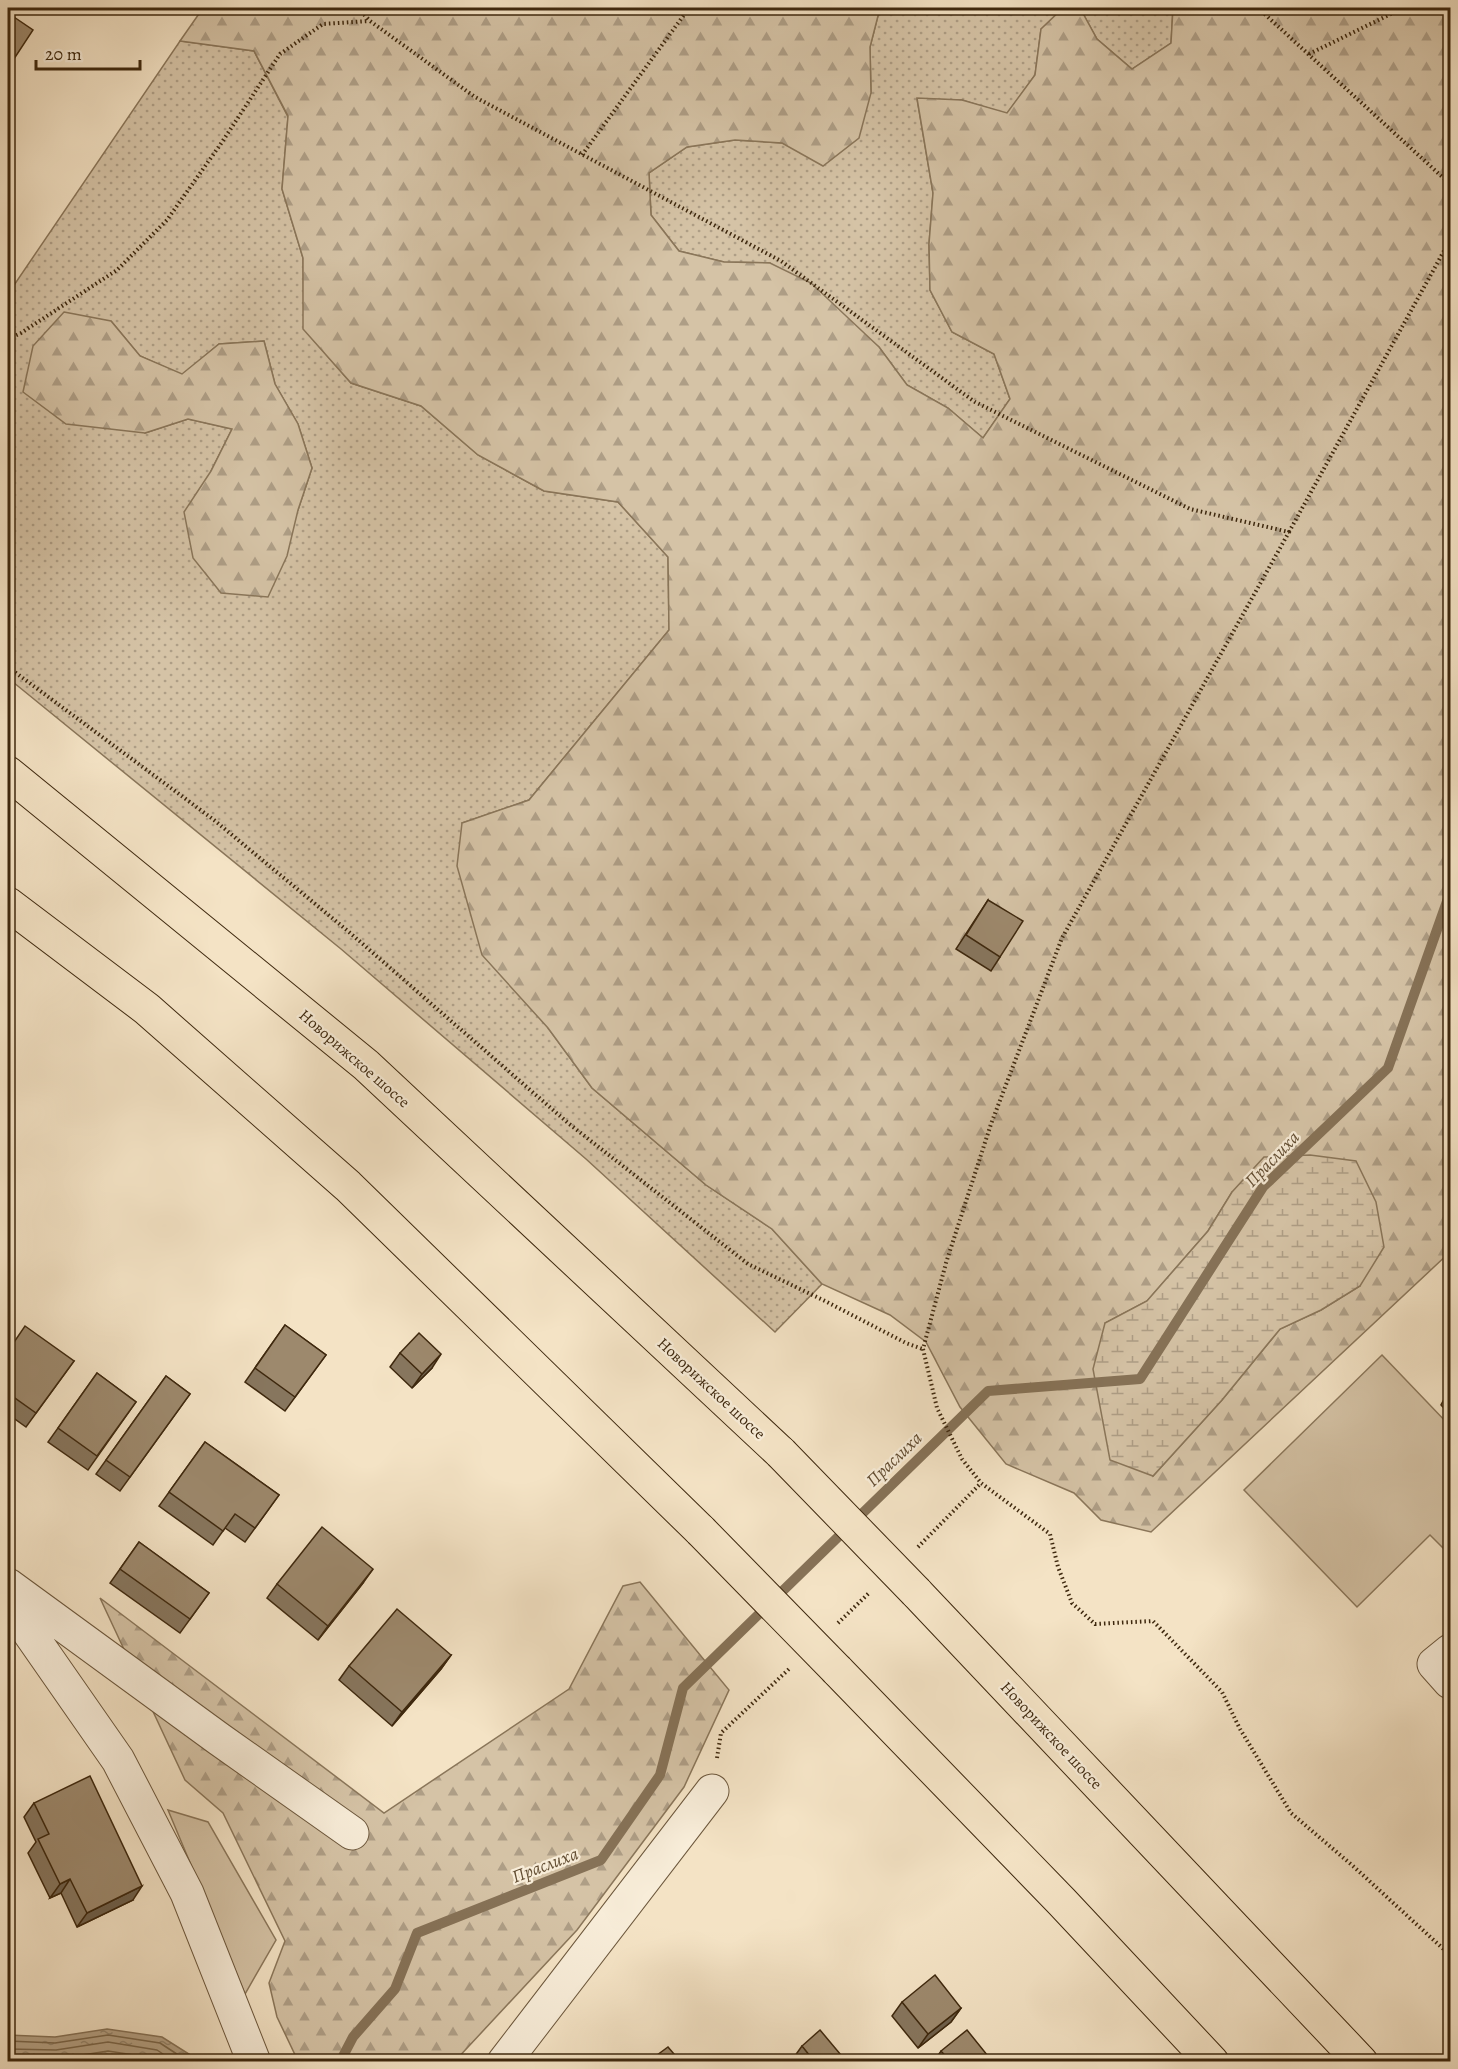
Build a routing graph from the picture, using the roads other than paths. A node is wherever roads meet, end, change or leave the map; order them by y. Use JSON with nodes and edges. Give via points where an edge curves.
{"nodes":[{"id":1,"x":8,"y":773,"type":"edge"},
{"id":2,"x":8,"y":904,"type":"edge"},
{"id":3,"x":8,"y":1585,"type":"edge"},
{"id":4,"x":8,"y":1602,"type":"edge"},
{"id":5,"x":1450,"y":1651,"type":"edge"},
{"id":6,"x":1450,"y":1682,"type":"edge"},
{"id":7,"x":712,"y":1791,"type":"dead end"},
{"id":8,"x":352,"y":1833,"type":"dead end"},
{"id":9,"x":254,"y":2061,"type":"edge"},
{"id":10,"x":504,"y":2061,"type":"edge"},
{"id":11,"x":1212,"y":2061,"type":"edge"},
{"id":12,"x":1361,"y":2061,"type":"edge"}],
"edges":[{"from":1,"to":12,"type":"highway","name":"Новорижское шоссе","bridge":true,"via":[[366,1065],[781,1453]]},
{"from":2,"to":11,"type":"highway","bridge":true,"via":[[147,1009],[348,1186],[701,1531]]},
{"from":3,"to":8,"type":"street"},
{"from":4,"to":9,"type":"street","via":[[118,1760],[188,1893]]},
{"from":5,"to":6,"type":"street","via":[[1434,1664]]},
{"from":7,"to":10,"type":"street"}]}
